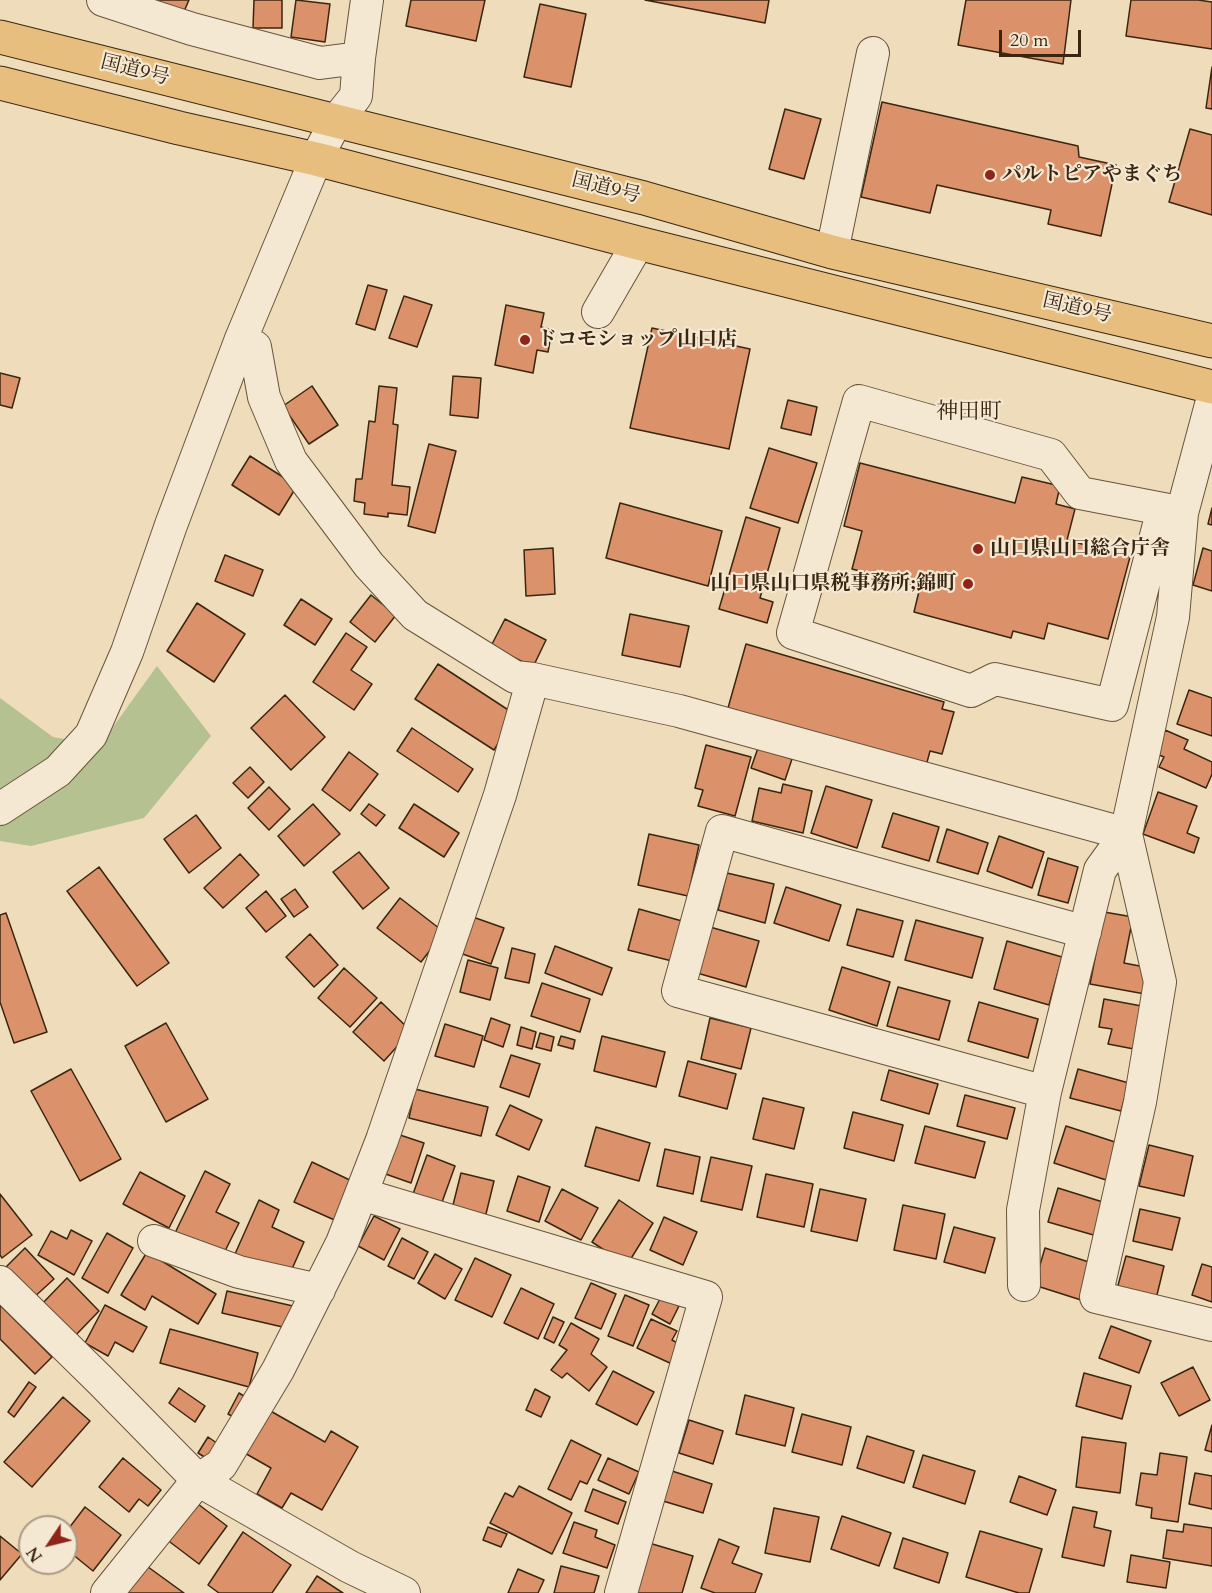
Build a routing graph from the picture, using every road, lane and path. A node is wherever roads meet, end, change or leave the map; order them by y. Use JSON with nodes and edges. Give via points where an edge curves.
{"nodes":[{"id":1,"x":103,"y":0,"type":"edge"},
{"id":2,"x":367,"y":0,"type":"edge"},
{"id":3,"x":0,"y":37,"type":"edge"},
{"id":4,"x":873,"y":53,"type":"dead end"},
{"id":5,"x":358,"y":58,"type":"junction"},
{"id":6,"x":0,"y":83,"type":"edge"},
{"id":7,"x":336,"y":121,"type":"junction"},
{"id":8,"x":316,"y":159,"type":"junction"},
{"id":9,"x":638,"y":243,"type":"junction"},
{"id":10,"x":832,"y":252,"type":"junction"},
{"id":11,"x":598,"y":312,"type":"dead end"},
{"id":12,"x":241,"y":339,"type":"junction"},
{"id":13,"x":1212,"y":341,"type":"edge"},
{"id":14,"x":1212,"y":387,"type":"edge"},
{"id":15,"x":1212,"y":401,"type":"edge"},
{"id":16,"x":1173,"y":512,"type":"junction"},
{"id":17,"x":533,"y":679,"type":"junction"},
{"id":18,"x":0,"y":808,"type":"edge"},
{"id":19,"x":1126,"y":834,"type":"junction"},
{"id":20,"x":1085,"y":932,"type":"junction"},
{"id":21,"x":1045,"y":1092,"type":"junction"},
{"id":22,"x":361,"y":1194,"type":"junction"},
{"id":23,"x":154,"y":1241,"type":"dead end"},
{"id":24,"x":0,"y":1282,"type":"edge"},
{"id":25,"x":1024,"y":1285,"type":"dead end"},
{"id":26,"x":319,"y":1290,"type":"junction"},
{"id":27,"x":1212,"y":1325,"type":"edge"},
{"id":28,"x":198,"y":1480,"type":"junction"},
{"id":29,"x":106,"y":1593,"type":"edge"},
{"id":30,"x":404,"y":1593,"type":"edge"},
{"id":31,"x":621,"y":1593,"type":"edge"}],
"edges":[{"from":1,"to":5,"type":"street","via":[[192,29],[320,63]]},
{"from":2,"to":5,"type":"street"},
{"from":3,"to":7,"type":"highway","name":"国道9号"},
{"from":4,"to":10,"type":"street"},
{"from":5,"to":7,"type":"street","via":[[356,96]]},
{"from":6,"to":8,"type":"highway"},
{"from":7,"to":8,"type":"street"},
{"from":7,"to":10,"type":"highway","name":"国道9号","via":[[644,198]]},
{"from":8,"to":9,"type":"highway"},
{"from":8,"to":12,"type":"street"},
{"from":9,"to":11,"type":"street"},
{"from":9,"to":14,"type":"highway"},
{"from":10,"to":13,"type":"highway","name":"国道9号"},
{"from":12,"to":17,"type":"street","via":[[255,347],[264,397],[291,461],[369,565],[415,615],[515,677]]},
{"from":12,"to":18,"type":"street","via":[[127,652],[91,735],[58,771]]},
{"from":15,"to":16,"type":"street"},
{"from":16,"to":16,"type":"street","via":[[1080,493],[1051,455],[859,402],[793,633],[971,691],[995,679],[1112,705]]},
{"from":16,"to":19,"type":"street","via":[[1173,617]]},
{"from":17,"to":19,"type":"street","via":[[679,711]]},
{"from":17,"to":22,"type":"street","via":[[500,795]]},
{"from":19,"to":20,"type":"street","via":[[1100,870]]},
{"from":19,"to":27,"type":"street","via":[[1160,982],[1140,1102],[1096,1297]]},
{"from":20,"to":21,"type":"street"},
{"from":20,"to":21,"type":"street","via":[[722,831],[678,991]]},
{"from":21,"to":25,"type":"street","via":[[1023,1210]]},
{"from":22,"to":26,"type":"street"},
{"from":22,"to":31,"type":"street","via":[[706,1297]]},
{"from":23,"to":26,"type":"street","via":[[239,1272]]},
{"from":24,"to":28,"type":"street"},
{"from":26,"to":28,"type":"street","via":[[278,1370],[221,1465]]},
{"from":28,"to":29,"type":"street"},
{"from":28,"to":30,"type":"street","via":[[350,1567]]}]}
